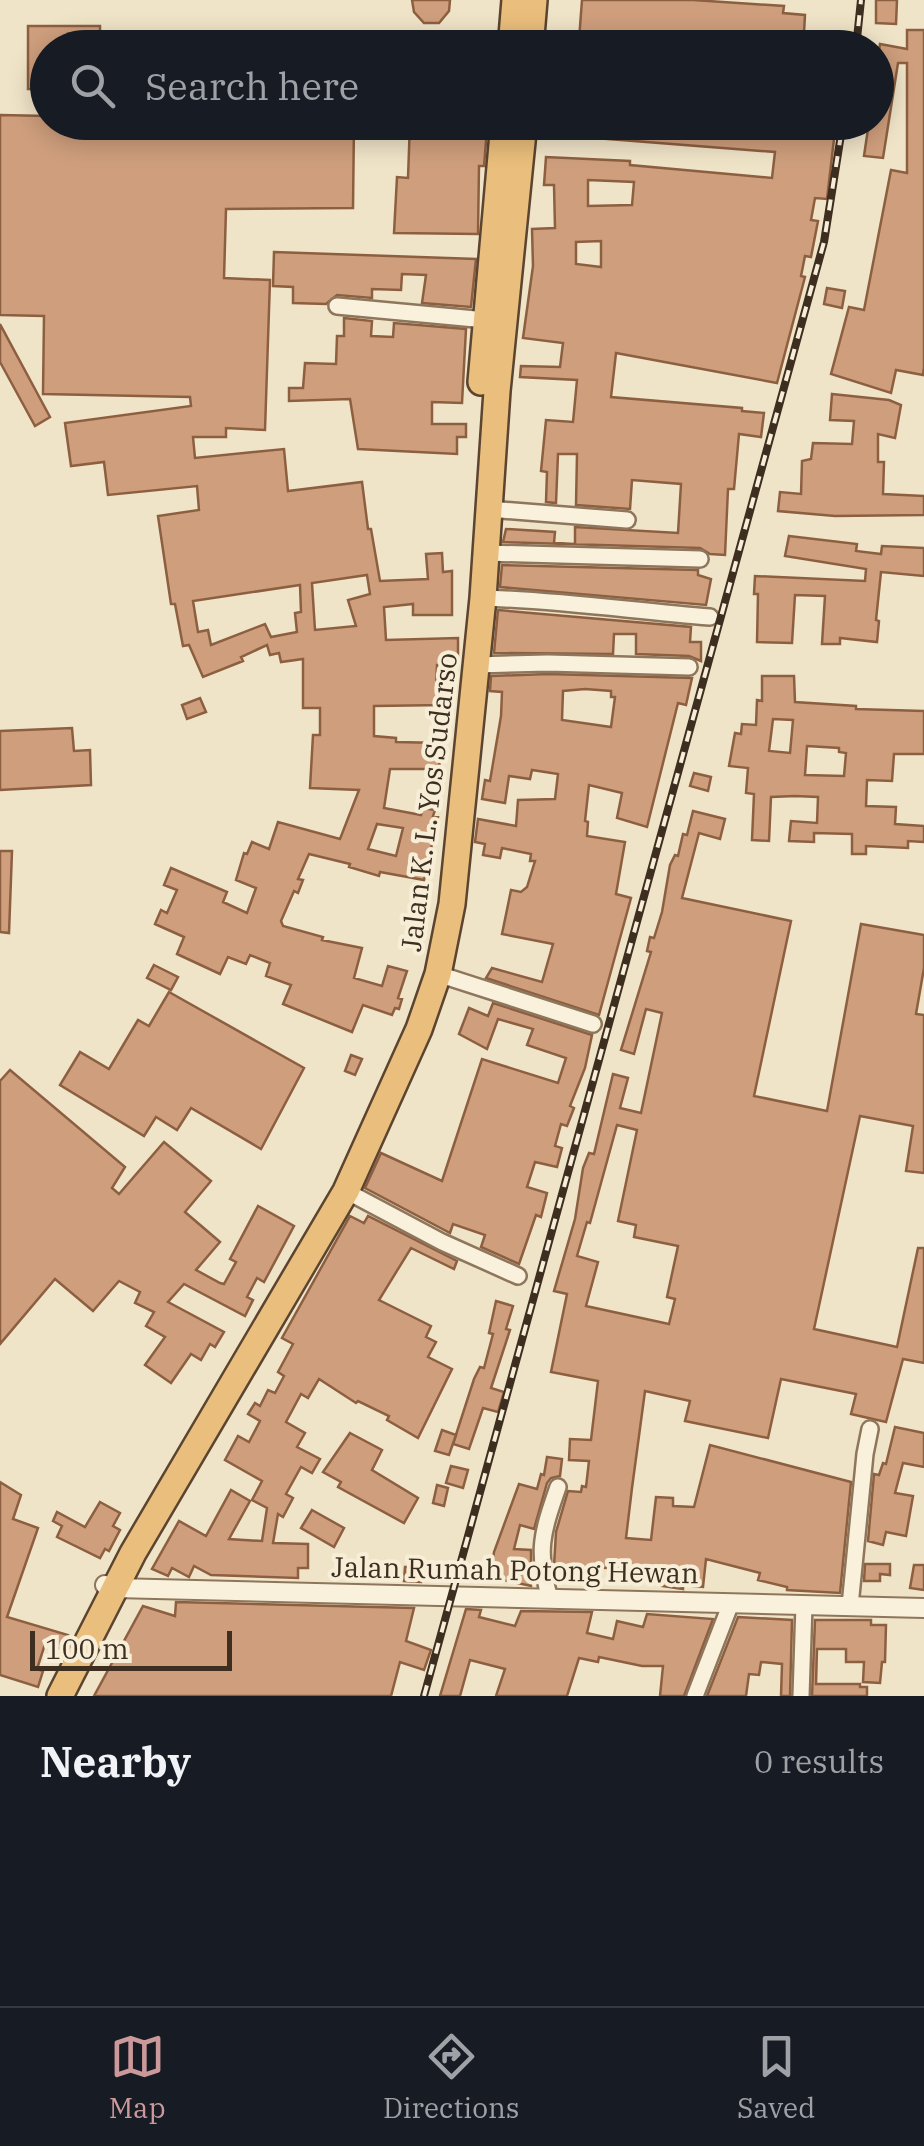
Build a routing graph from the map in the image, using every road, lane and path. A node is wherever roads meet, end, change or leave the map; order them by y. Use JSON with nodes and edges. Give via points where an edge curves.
{"nodes":[{"id":1,"x":515,"y":0,"type":"edge"},
{"id":2,"x":534,"y":0,"type":"edge"},
{"id":3,"x":512,"y":30,"type":"edge"},
{"id":4,"x":532,"y":30,"type":"edge"},
{"id":5,"x":502,"y":140,"type":"edge"},
{"id":6,"x":522,"y":140,"type":"edge"},
{"id":7,"x":337,"y":306,"type":"dead end"},
{"id":8,"x":486,"y":320,"type":"junction"},
{"id":9,"x":488,"y":509,"type":"junction"},
{"id":10,"x":627,"y":520,"type":"dead end"},
{"id":11,"x":486,"y":553,"type":"junction"},
{"id":12,"x":700,"y":559,"type":"dead end"},
{"id":13,"x":483,"y":598,"type":"junction"},
{"id":14,"x":710,"y":617,"type":"dead end"},
{"id":15,"x":476,"y":665,"type":"junction"},
{"id":16,"x":689,"y":667,"type":"dead end"},
{"id":17,"x":438,"y":974,"type":"junction"},
{"id":18,"x":593,"y":1024,"type":"dead end"},
{"id":19,"x":346,"y":1191,"type":"junction"},
{"id":20,"x":518,"y":1276,"type":"dead end"},
{"id":21,"x":870,"y":1429,"type":"dead end"},
{"id":22,"x":558,"y":1488,"type":"dead end"},
{"id":23,"x":110,"y":1586,"type":"junction"},
{"id":24,"x":550,"y":1599,"type":"junction"},
{"id":25,"x":731,"y":1603,"type":"junction"},
{"id":26,"x":804,"y":1605,"type":"junction"},
{"id":27,"x":850,"y":1606,"type":"junction"},
{"id":28,"x":924,"y":1608,"type":"edge"},
{"id":29,"x":48,"y":1696,"type":"edge"},
{"id":30,"x":60,"y":1696,"type":"edge"},
{"id":31,"x":695,"y":1696,"type":"edge"},
{"id":32,"x":801,"y":1696,"type":"edge"}],
"edges":[{"from":1,"to":3,"type":"highway"},
{"from":2,"to":4,"type":"highway"},
{"from":5,"to":8,"type":"highway","name":"Jalan K. L. Yos Sudarso"},
{"from":6,"to":9,"type":"highway","name":"Jalan K. L. Yos Sudarso"},
{"from":7,"to":8,"type":"street"},
{"from":8,"to":23,"type":"highway","name":"Jalan K. L. Yos Sudarso","via":[[468,596],[428,968],[333,1189]]},
{"from":9,"to":10,"type":"street"},
{"from":9,"to":11,"type":"highway","name":"Jalan K. L. Yos Sudarso"},
{"from":11,"to":12,"type":"street"},
{"from":11,"to":13,"type":"highway","name":"Jalan K. L. Yos Sudarso"},
{"from":13,"to":14,"type":"street"},
{"from":13,"to":15,"type":"highway","name":"Jalan K. L. Yos Sudarso"},
{"from":15,"to":16,"type":"street"},
{"from":15,"to":17,"type":"highway","name":"Jalan K. L. Yos Sudarso","via":[[452,904]]},
{"from":17,"to":18,"type":"street"},
{"from":17,"to":19,"type":"highway","name":"Jalan K. L. Yos Sudarso"},
{"from":19,"to":20,"type":"street"},
{"from":19,"to":23,"type":"highway","name":"Jalan K. L. Yos Sudarso"},
{"from":21,"to":27,"type":"street"},
{"from":22,"to":24,"type":"street","via":[[542,1535]]},
{"from":23,"to":24,"type":"street","name":"Jalan Rumah Potong Hewan"},
{"from":23,"to":29,"type":"highway","name":"Jalan K. L. Yos Sudarso"},
{"from":23,"to":30,"type":"highway","name":"Jalan K. L. Yos Sudarso"},
{"from":24,"to":25,"type":"street","name":"Jalan Rumah Potong Hewan"},
{"from":25,"to":26,"type":"street","name":"Jalan Rumah Potong Hewan"},
{"from":25,"to":31,"type":"street"},
{"from":26,"to":27,"type":"street","name":"Jalan Rumah Potong Hewan"},
{"from":26,"to":32,"type":"street"},
{"from":27,"to":28,"type":"street","name":"Jalan Rumah Potong Hewan"}]}
